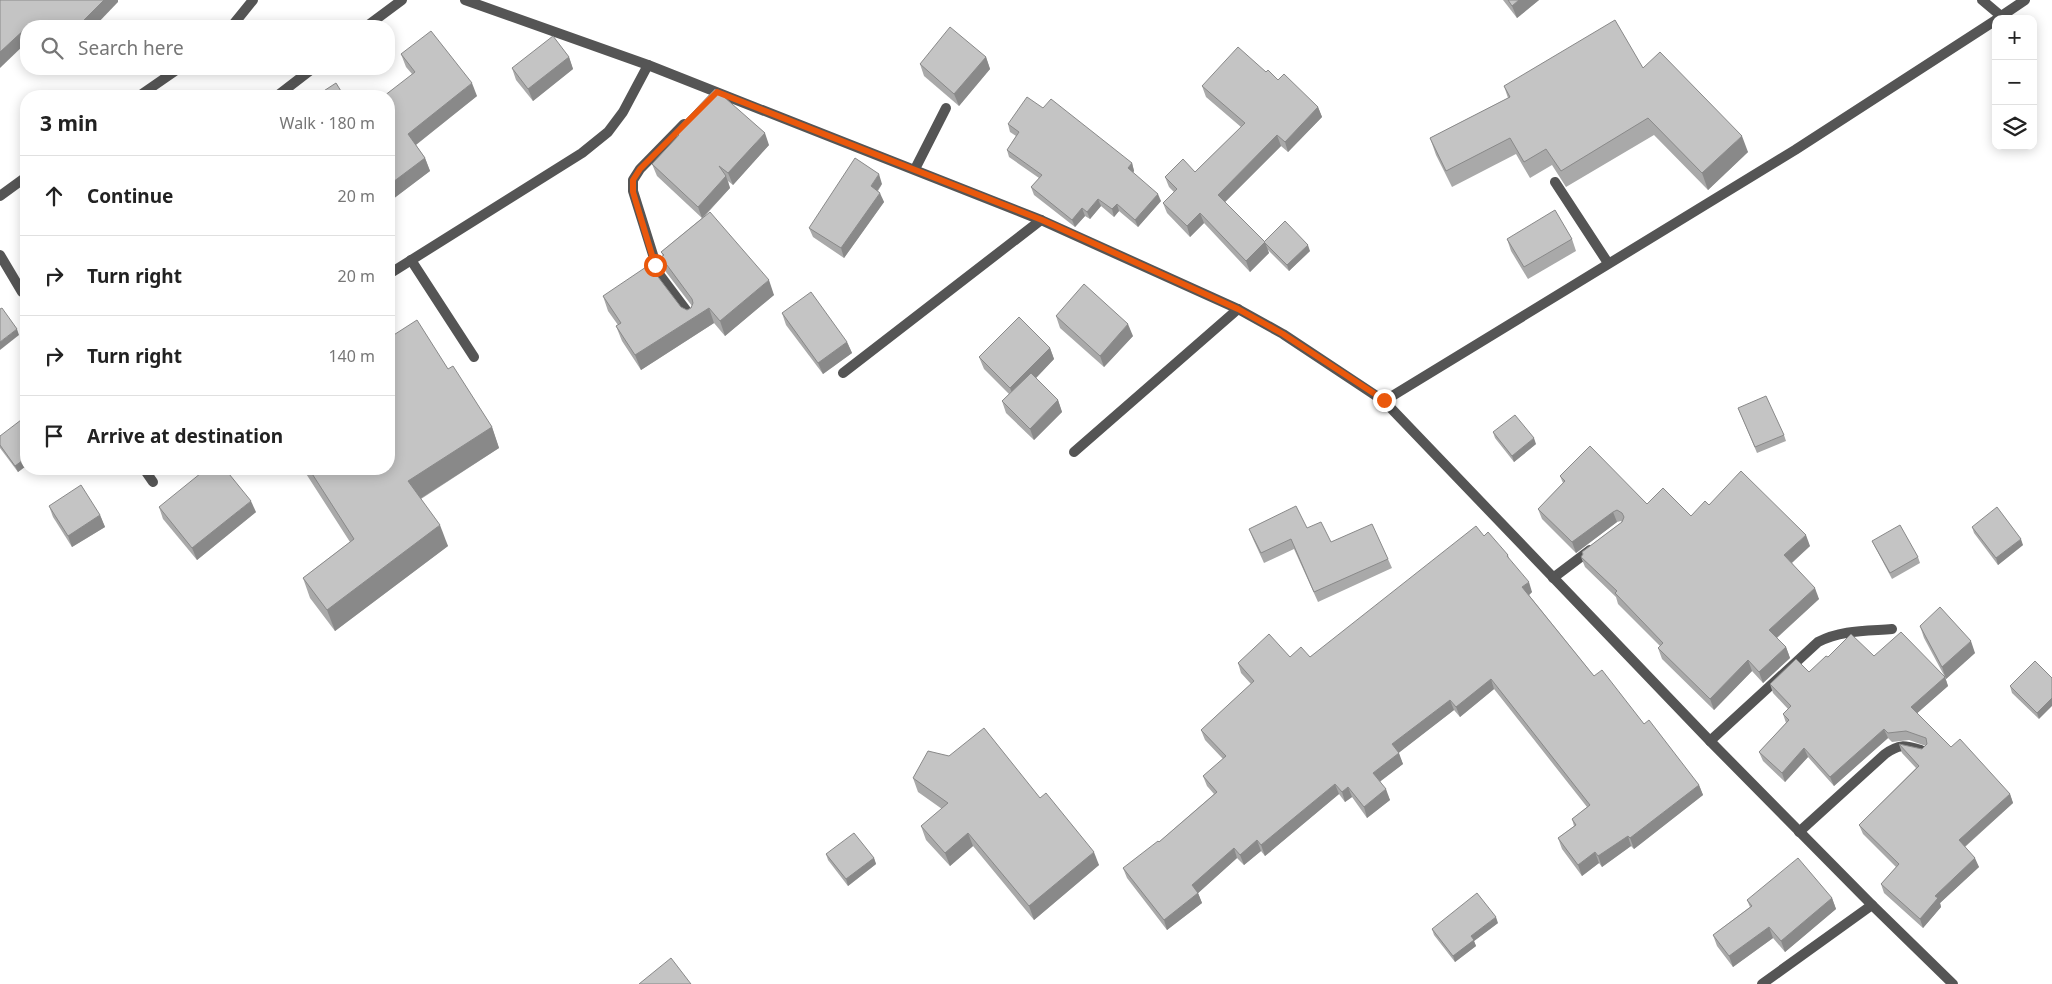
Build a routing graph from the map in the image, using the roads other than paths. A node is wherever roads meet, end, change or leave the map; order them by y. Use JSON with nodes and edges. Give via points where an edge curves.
{"nodes":[{"id":1,"x":254,"y":0,"type":"edge"},
{"id":2,"x":402,"y":0,"type":"edge"},
{"id":3,"x":465,"y":0,"type":"edge"},
{"id":4,"x":1982,"y":0,"type":"edge"},
{"id":5,"x":2025,"y":0,"type":"edge"},
{"id":6,"x":1995,"y":15,"type":"edge"},
{"id":7,"x":2002,"y":15,"type":"edge"},
{"id":8,"x":237,"y":20,"type":"edge"},
{"id":9,"x":375,"y":20,"type":"edge"},
{"id":10,"x":1992,"y":22,"type":"edge"},
{"id":11,"x":648,"y":65,"type":"junction"},
{"id":12,"x":169,"y":75,"type":"edge"},
{"id":13,"x":304,"y":75,"type":"edge"},
{"id":14,"x":148,"y":90,"type":"edge"},
{"id":15,"x":284,"y":90,"type":"edge"},
{"id":16,"x":946,"y":108,"type":"dead end"},
{"id":17,"x":689,"y":120,"type":"edge"},
{"id":18,"x":915,"y":170,"type":"junction"},
{"id":19,"x":20,"y":181,"type":"edge"},
{"id":20,"x":1555,"y":182,"type":"edge"},
{"id":21,"x":0,"y":196,"type":"edge"},
{"id":22,"x":1042,"y":220,"type":"junction"},
{"id":23,"x":0,"y":255,"type":"edge"},
{"id":24,"x":412,"y":260,"type":"junction"},
{"id":25,"x":1608,"y":264,"type":"junction"},
{"id":26,"x":395,"y":270,"type":"edge"},
{"id":27,"x":20,"y":285,"type":"edge"},
{"id":28,"x":1238,"y":309,"type":"junction"},
{"id":29,"x":692,"y":318,"type":"edge"},
{"id":30,"x":474,"y":357,"type":"dead end"},
{"id":31,"x":843,"y":373,"type":"dead end"},
{"id":32,"x":1384,"y":400,"type":"junction"},
{"id":33,"x":1074,"y":452,"type":"dead end"},
{"id":34,"x":148,"y":475,"type":"edge"},
{"id":35,"x":153,"y":482,"type":"dead end"},
{"id":36,"x":1598,"y":545,"type":"edge"},
{"id":37,"x":1553,"y":578,"type":"junction"},
{"id":38,"x":1892,"y":629,"type":"dead end"},
{"id":39,"x":1710,"y":741,"type":"junction"},
{"id":40,"x":1924,"y":750,"type":"edge"},
{"id":41,"x":1799,"y":832,"type":"junction"},
{"id":42,"x":1872,"y":905,"type":"junction"},
{"id":43,"x":1762,"y":984,"type":"edge"},
{"id":44,"x":1953,"y":984,"type":"edge"}],
"edges":[{"from":1,"to":8,"type":"street"},
{"from":2,"to":9,"type":"street"},
{"from":3,"to":11,"type":"street"},
{"from":4,"to":6,"type":"street"},
{"from":5,"to":7,"type":"street"},
{"from":10,"to":25,"type":"street","via":[[1795,150]]},
{"from":11,"to":18,"type":"street","via":[[713,95]]},
{"from":11,"to":24,"type":"street","via":[[623,112],[608,132],[582,153]]},
{"from":12,"to":14,"type":"street"},
{"from":13,"to":15,"type":"street"},
{"from":16,"to":18,"type":"street"},
{"from":17,"to":29,"type":"street","via":[[640,169],[633,186],[659,274]]},
{"from":18,"to":22,"type":"street"},
{"from":19,"to":21,"type":"street"},
{"from":20,"to":25,"type":"street"},
{"from":22,"to":28,"type":"street"},
{"from":22,"to":31,"type":"street"},
{"from":23,"to":27,"type":"street"},
{"from":24,"to":26,"type":"street"},
{"from":24,"to":30,"type":"street"},
{"from":25,"to":32,"type":"street"},
{"from":28,"to":32,"type":"street","via":[[1283,334]]},
{"from":28,"to":33,"type":"street"},
{"from":32,"to":37,"type":"street"},
{"from":34,"to":35,"type":"street"},
{"from":36,"to":37,"type":"street"},
{"from":37,"to":39,"type":"street"},
{"from":38,"to":39,"type":"street","via":[[1843,632],[1818,642]]},
{"from":39,"to":41,"type":"street"},
{"from":40,"to":41,"type":"street","via":[[1896,747],[1885,754]]},
{"from":41,"to":42,"type":"street"},
{"from":42,"to":43,"type":"street"},
{"from":42,"to":44,"type":"street"}]}
